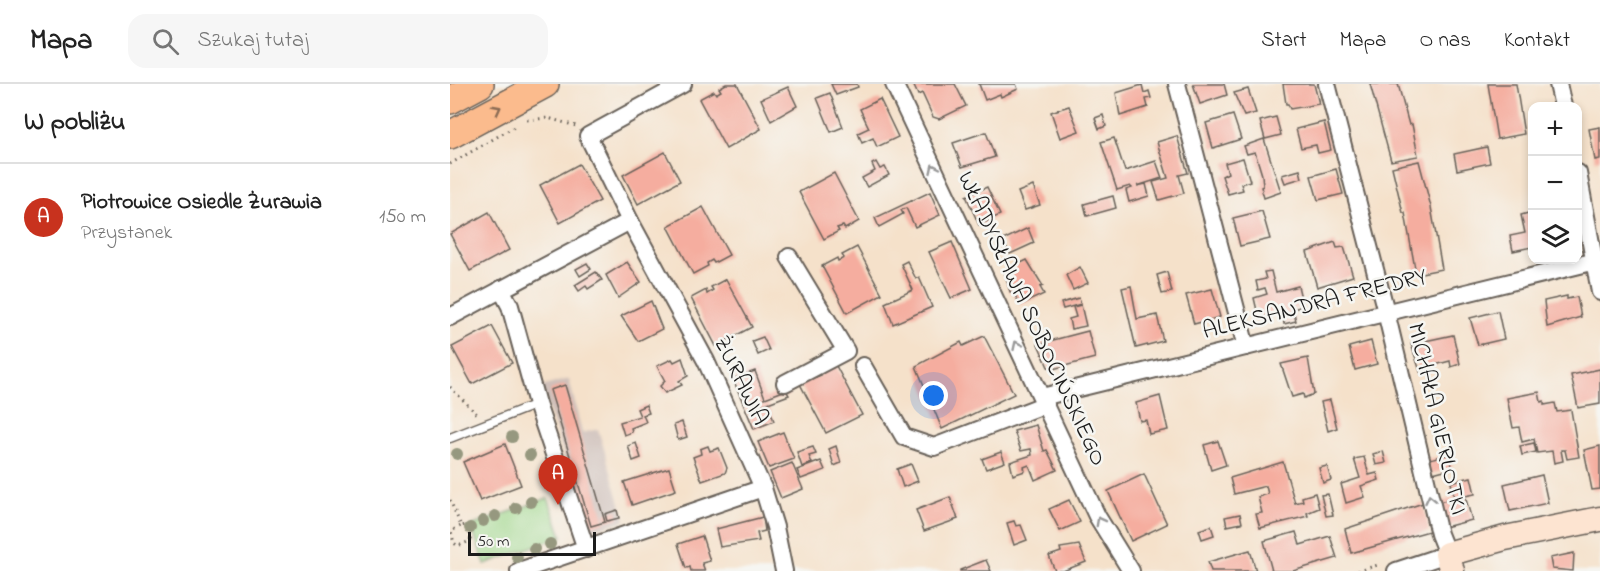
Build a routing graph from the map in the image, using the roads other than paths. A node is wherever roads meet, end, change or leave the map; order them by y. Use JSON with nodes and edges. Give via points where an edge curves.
{"nodes":[{"id":1,"x":464,"y":84,"type":"edge"},
{"id":2,"x":480,"y":84,"type":"edge"},
{"id":3,"x":545,"y":84,"type":"edge"},
{"id":4,"x":683,"y":84,"type":"edge"},
{"id":5,"x":894,"y":84,"type":"edge"},
{"id":6,"x":1176,"y":84,"type":"edge"},
{"id":7,"x":1327,"y":84,"type":"edge"},
{"id":8,"x":1558,"y":84,"type":"edge"},
{"id":9,"x":450,"y":93,"type":"edge"},
{"id":10,"x":450,"y":100,"type":"edge"},
{"id":11,"x":1562,"y":102,"type":"edge"},
{"id":12,"x":450,"y":135,"type":"edge"},
{"id":13,"x":1582,"y":190,"type":"edge"},
{"id":14,"x":630,"y":221,"type":"junction"},
{"id":15,"x":789,"y":257,"type":"dead end"},
{"id":16,"x":1598,"y":260,"type":"edge"},
{"id":17,"x":501,"y":289,"type":"junction"},
{"id":18,"x":1600,"y":292,"type":"edge"},
{"id":19,"x":1386,"y":312,"type":"junction"},
{"id":20,"x":450,"y":318,"type":"edge"},
{"id":21,"x":1246,"y":347,"type":"junction"},
{"id":22,"x":863,"y":366,"type":"dead end"},
{"id":23,"x":785,"y":383,"type":"dead end"},
{"id":24,"x":1044,"y":400,"type":"junction"},
{"id":25,"x":537,"y":404,"type":"junction"},
{"id":26,"x":450,"y":438,"type":"edge"},
{"id":27,"x":764,"y":488,"type":"junction"},
{"id":28,"x":1600,"y":519,"type":"edge"},
{"id":29,"x":585,"y":549,"type":"junction"},
{"id":30,"x":1449,"y":563,"type":"edge"},
{"id":31,"x":519,"y":571,"type":"edge"},
{"id":32,"x":784,"y":571,"type":"edge"},
{"id":33,"x":1131,"y":571,"type":"edge"},
{"id":34,"x":1396,"y":571,"type":"edge"}],
"edges":[{"from":1,"to":9,"type":"lane"},
{"from":2,"to":10,"type":"main road"},
{"from":12,"to":3,"type":"main road","one_way":true},
{"from":4,"to":14,"type":"street","name":"ŻURAWIA","via":[[588,136]]},
{"from":24,"to":5,"type":"street","name":"WŁADYSŁAWA SOBOCIŃSKIEGO","one_way":true},
{"from":6,"to":21,"type":"street"},
{"from":7,"to":19,"type":"street","name":"MICHAŁA GIERLOTKI"},
{"from":8,"to":11,"type":"street"},
{"from":13,"to":16,"type":"street"},
{"from":14,"to":17,"type":"street"},
{"from":14,"to":27,"type":"street","name":"ŻURAWIA","via":[[706,361]]},
{"from":15,"to":23,"type":"street","via":[[846,351]]},
{"from":16,"to":18,"type":"street"},
{"from":16,"to":19,"type":"street","name":"ALEKSANDRA FREDRY"},
{"from":17,"to":20,"type":"street"},
{"from":17,"to":25,"type":"street","via":[[510,306]]},
{"from":19,"to":21,"type":"street","name":"ALEKSANDRA FREDRY"},
{"from":30,"to":19,"type":"street","name":"MICHAŁA GIERLOTKI","one_way":true},
{"from":21,"to":24,"type":"street","name":"ALEKSANDRA FREDRY"},
{"from":22,"to":24,"type":"street","name":"ALEKSANDRA FREDRY","via":[[904,437],[934,447]]},
{"from":33,"to":24,"type":"street","name":"WŁADYSŁAWA SOBOCIŃSKIEGO","one_way":true,"via":[[1097,516]]},
{"from":25,"to":26,"type":"lane"},
{"from":25,"to":29,"type":"street"},
{"from":27,"to":29,"type":"street"},
{"from":27,"to":32,"type":"street","name":"ŻURAWIA"},
{"from":28,"to":30,"type":"street","via":[[1505,538]]},
{"from":29,"to":31,"type":"street"},
{"from":30,"to":34,"type":"street"}]}
